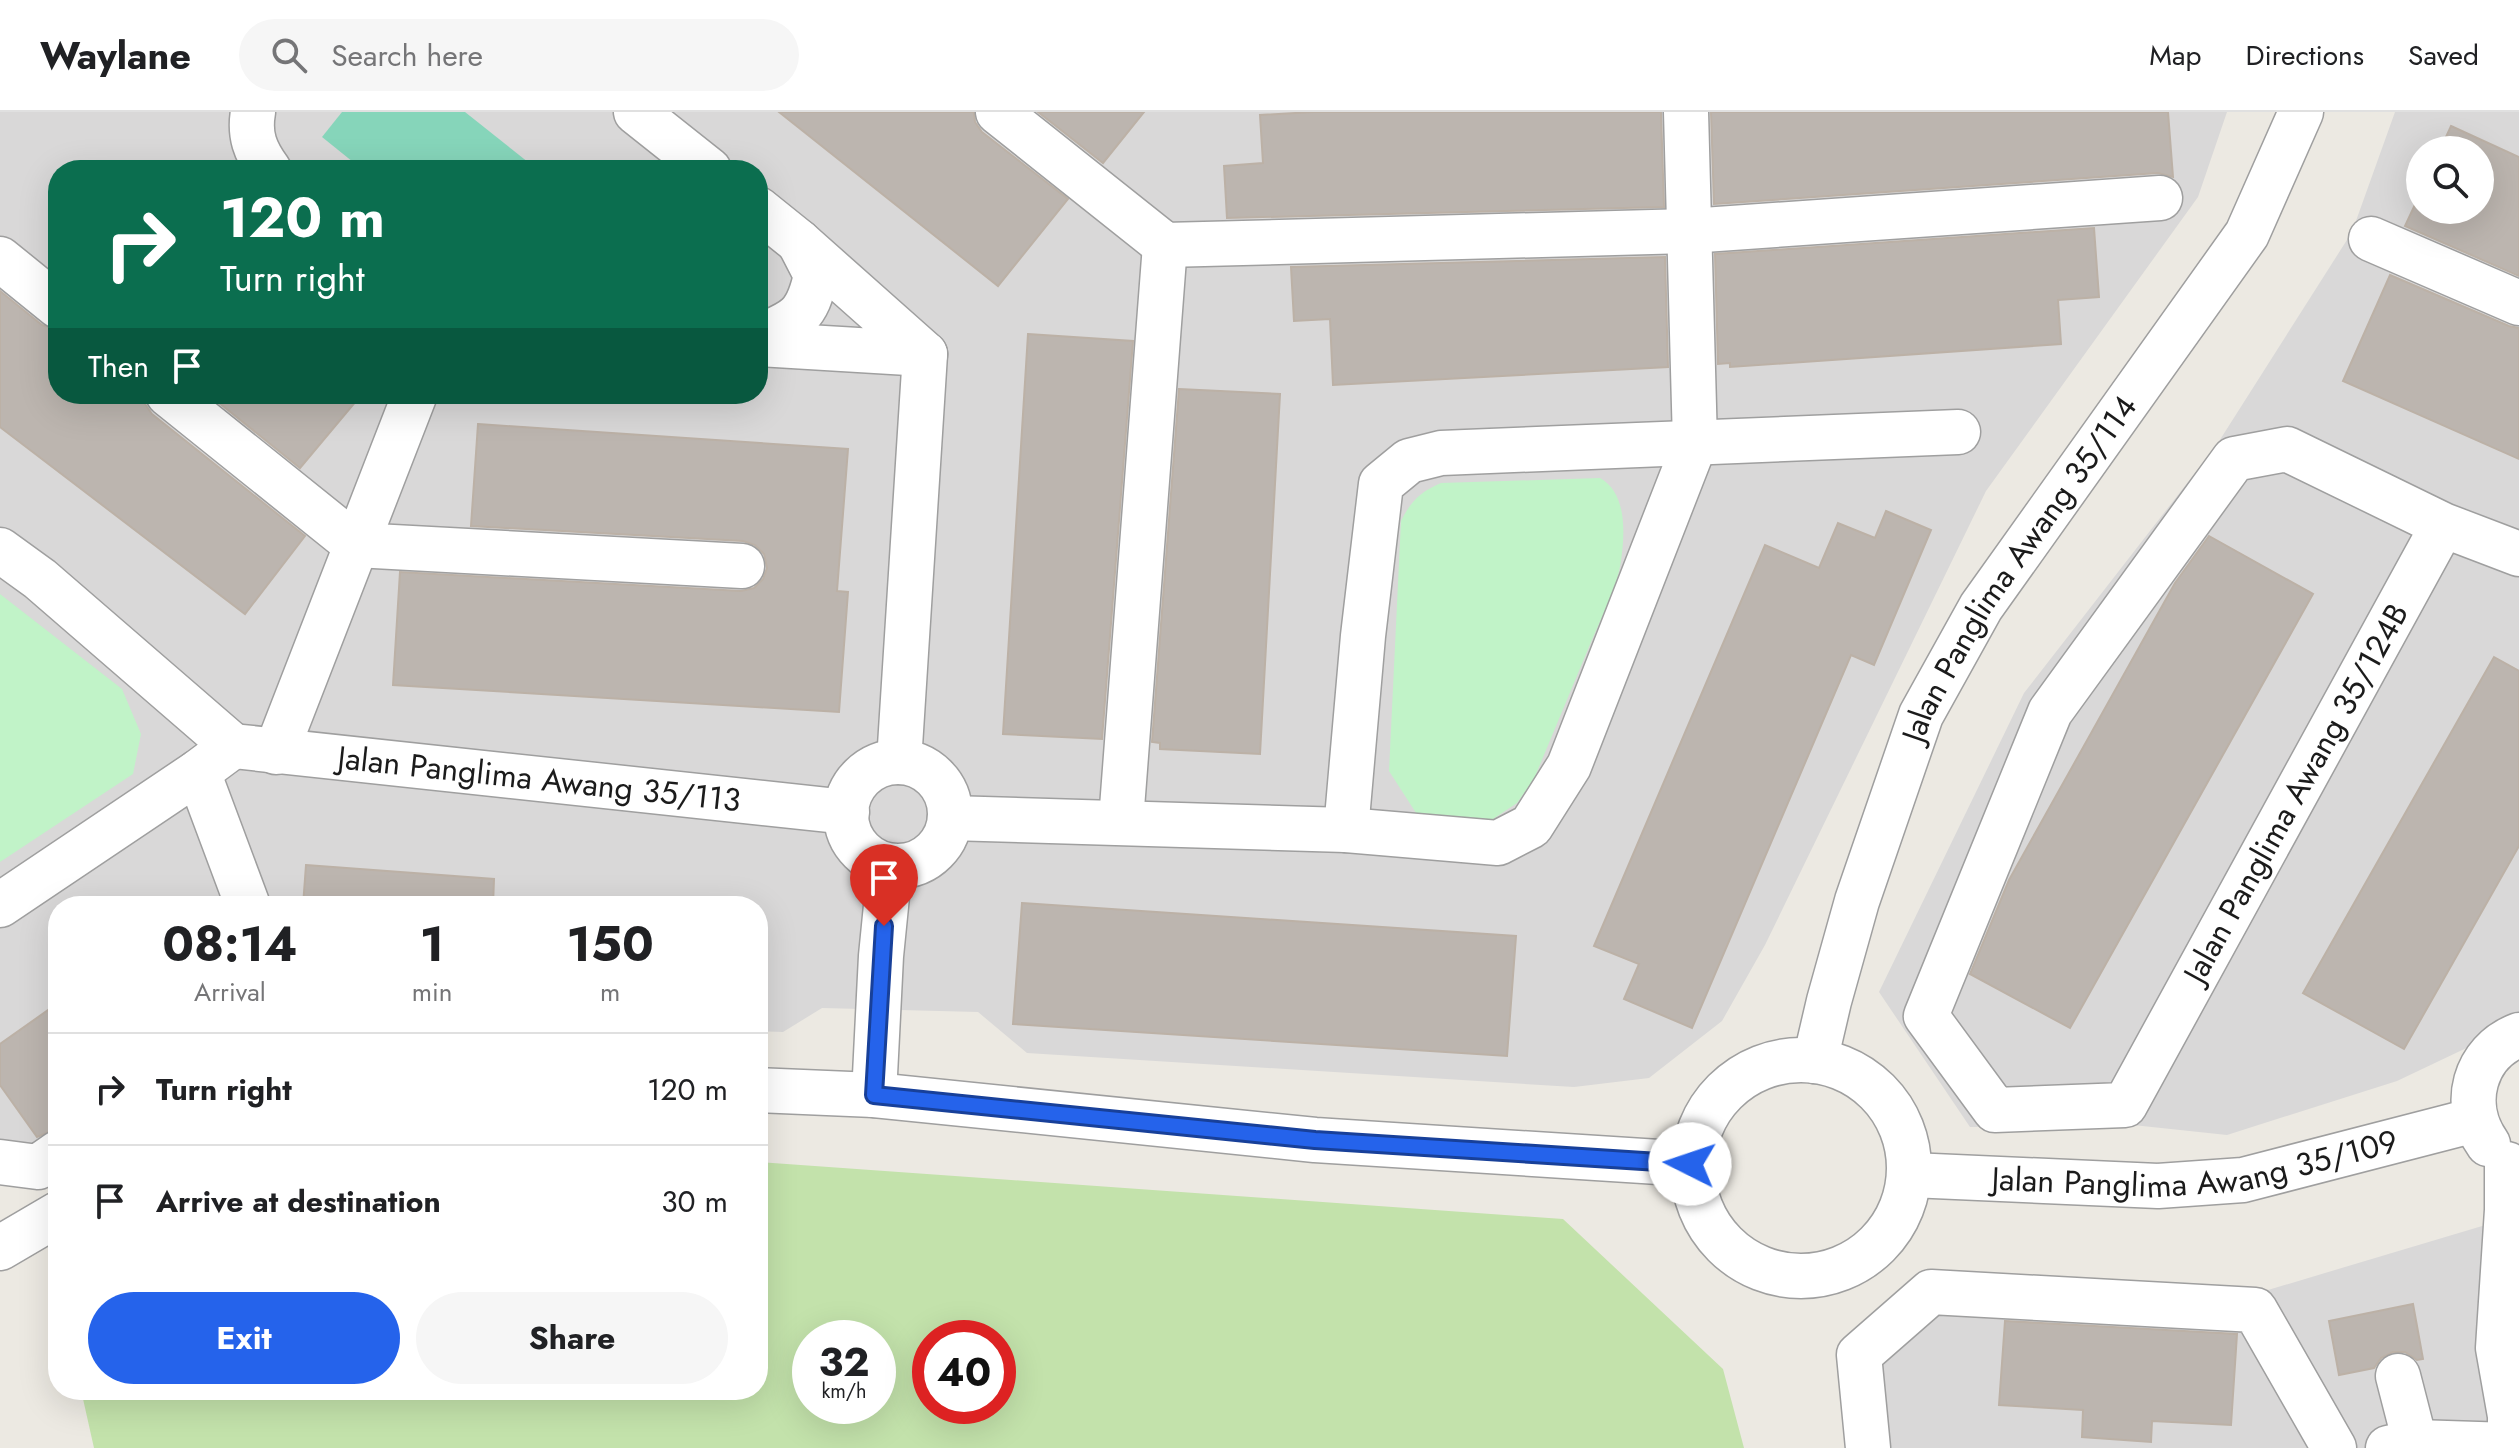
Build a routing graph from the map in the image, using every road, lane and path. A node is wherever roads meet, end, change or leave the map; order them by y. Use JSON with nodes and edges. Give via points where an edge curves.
{"nodes":[{"id":1,"x":253,"y":112,"type":"edge"},
{"id":2,"x":998,"y":112,"type":"edge"},
{"id":3,"x":1686,"y":112,"type":"edge"},
{"id":4,"x":2301,"y":112,"type":"edge"},
{"id":5,"x":660,"y":119,"type":"edge"},
{"id":6,"x":262,"y":160,"type":"edge"},
{"id":7,"x":699,"y":160,"type":"edge"},
{"id":8,"x":2160,"y":198,"type":"dead end"},
{"id":9,"x":768,"y":217,"type":"edge"},
{"id":10,"x":1689,"y":231,"type":"junction"},
{"id":11,"x":2371,"y":239,"type":"dead end"},
{"id":12,"x":799,"y":242,"type":"junction"},
{"id":13,"x":1165,"y":245,"type":"junction"},
{"id":14,"x":0,"y":259,"type":"edge"},
{"id":15,"x":48,"y":298,"type":"edge"},
{"id":16,"x":2519,"y":303,"type":"edge"},
{"id":17,"x":768,"y":333,"type":"edge"},
{"id":18,"x":768,"y":345,"type":"edge"},
{"id":19,"x":925,"y":354,"type":"junction"},
{"id":20,"x":180,"y":404,"type":"edge"},
{"id":21,"x":411,"y":404,"type":"edge"},
{"id":22,"x":1958,"y":432,"type":"dead end"},
{"id":23,"x":1695,"y":443,"type":"junction"},
{"id":24,"x":2443,"y":525,"type":"junction"},
{"id":25,"x":356,"y":545,"type":"junction"},
{"id":26,"x":0,"y":550,"type":"edge"},
{"id":27,"x":2519,"y":554,"type":"edge"},
{"id":28,"x":742,"y":566,"type":"dead end"},
{"id":29,"x":233,"y":746,"type":"junction"},
{"id":30,"x":276,"y":752,"type":"junction"},
{"id":31,"x":899,"y":762,"type":"junction"},
{"id":32,"x":198,"y":772,"type":"junction"},
{"id":33,"x":847,"y":812,"type":"junction"},
{"id":34,"x":950,"y":818,"type":"junction"},
{"id":35,"x":1121,"y":821,"type":"junction"},
{"id":36,"x":1346,"y":830,"type":"junction"},
{"id":37,"x":890,"y":866,"type":"junction"},
{"id":38,"x":244,"y":896,"type":"edge"},
{"id":39,"x":0,"y":905,"type":"edge"},
{"id":40,"x":2514,"y":1025,"type":"edge"},
{"id":41,"x":1815,"y":1061,"type":"junction"},
{"id":42,"x":768,"y":1090,"type":"edge"},
{"id":43,"x":874,"y":1095,"type":"junction"},
{"id":44,"x":2475,"y":1120,"type":"junction"},
{"id":45,"x":48,"y":1160,"type":"edge"},
{"id":46,"x":0,"y":1162,"type":"edge"},
{"id":47,"x":1690,"y":1164,"type":"junction"},
{"id":48,"x":2513,"y":1166,"type":"edge"},
{"id":49,"x":1911,"y":1175,"type":"junction"},
{"id":50,"x":48,"y":1220,"type":"edge"},
{"id":51,"x":0,"y":1248,"type":"edge"},
{"id":52,"x":2398,"y":1376,"type":"dead end"},
{"id":53,"x":2512,"y":1427,"type":"edge"},
{"id":54,"x":2402,"y":1445,"type":"edge"},
{"id":55,"x":1868,"y":1448,"type":"edge"},
{"id":56,"x":2334,"y":1448,"type":"edge"}],
"edges":[{"from":1,"to":6,"type":"street","via":[[251,139]]},
{"from":2,"to":13,"type":"street"},
{"from":3,"to":10,"type":"street"},
{"from":4,"to":41,"type":"street","name":"Jalan Panglima Awang 35/114","via":[[2247,234],[1981,607],[1921,715],[1857,901]]},
{"from":5,"to":7,"type":"street"},
{"from":8,"to":10,"type":"street"},
{"from":9,"to":12,"type":"street"},
{"from":10,"to":13,"type":"street"},
{"from":10,"to":23,"type":"street"},
{"from":11,"to":16,"type":"street"},
{"from":12,"to":17,"type":"street","via":[[816,275],[810,301],[789,324]]},
{"from":12,"to":19,"type":"street"},
{"from":13,"to":35,"type":"street"},
{"from":14,"to":15,"type":"street"},
{"from":18,"to":19,"type":"street"},
{"from":19,"to":31,"type":"street"},
{"from":20,"to":25,"type":"street"},
{"from":21,"to":25,"type":"street"},
{"from":22,"to":23,"type":"street"},
{"from":23,"to":36,"type":"street","via":[[1569,766],[1531,826],[1498,843]]},
{"from":23,"to":36,"type":"street","via":[[1441,453],[1409,461],[1381,484]]},
{"from":24,"to":24,"type":"street","name":"Jalan Panglima Awang 35/124B","via":[[2287,449],[2234,459],[2050,712],[1926,1016],[1995,1110],[2125,1105]]},
{"from":24,"to":27,"type":"street"},
{"from":25,"to":28,"type":"street"},
{"from":25,"to":30,"type":"street"},
{"from":26,"to":29,"type":"street"},
{"from":29,"to":30,"type":"street","name":"Jalan Panglima Awang 35/113"},
{"from":29,"to":32,"type":"street"},
{"from":30,"to":33,"type":"street","name":"Jalan Panglima Awang 35/113"},
{"from":31,"to":33,"type":"street","via":[[876,768],[856,783]]},
{"from":31,"to":34,"type":"street","via":[[931,773],[949,801]]},
{"from":32,"to":38,"type":"street"},
{"from":32,"to":39,"type":"street"},
{"from":33,"to":37,"type":"street","via":[[854,842],[876,862]]},
{"from":34,"to":35,"type":"street"},
{"from":34,"to":37,"type":"street","via":[[946,835],[924,860]]},
{"from":35,"to":36,"type":"street"},
{"from":37,"to":43,"type":"street"},
{"from":40,"to":44,"type":"street","via":[[2477,1075]]},
{"from":41,"to":47,"type":"street","via":[[1794,1059],[1757,1068],[1726,1089],[1704,1118]]},
{"from":41,"to":49,"type":"street","via":[[1831,1062],[1864,1078],[1891,1104],[1907,1138]]},
{"from":42,"to":43,"type":"street"},
{"from":43,"to":47,"type":"street","via":[[1315,1140]]},
{"from":44,"to":48,"type":"street","via":[[2485,1142]]},
{"from":44,"to":49,"type":"street","name":"Jalan Panglima Awang 35/109","via":[[2243,1180],[2158,1186]]},
{"from":45,"to":46,"type":"street","via":[[38,1167]]},
{"from":47,"to":49,"type":"street","via":[[1706,1222],[1728,1249],[1757,1268],[1790,1276],[1825,1274],[1858,1260],[1885,1239],[1903,1208]]},
{"from":48,"to":53,"type":"street","via":[[2498,1348]]},
{"from":50,"to":51,"type":"street"},
{"from":52,"to":54,"type":"street"},
{"from":53,"to":54,"type":"street"},
{"from":55,"to":56,"type":"street","via":[[1859,1355],[1931,1292],[2255,1310]]}]}
